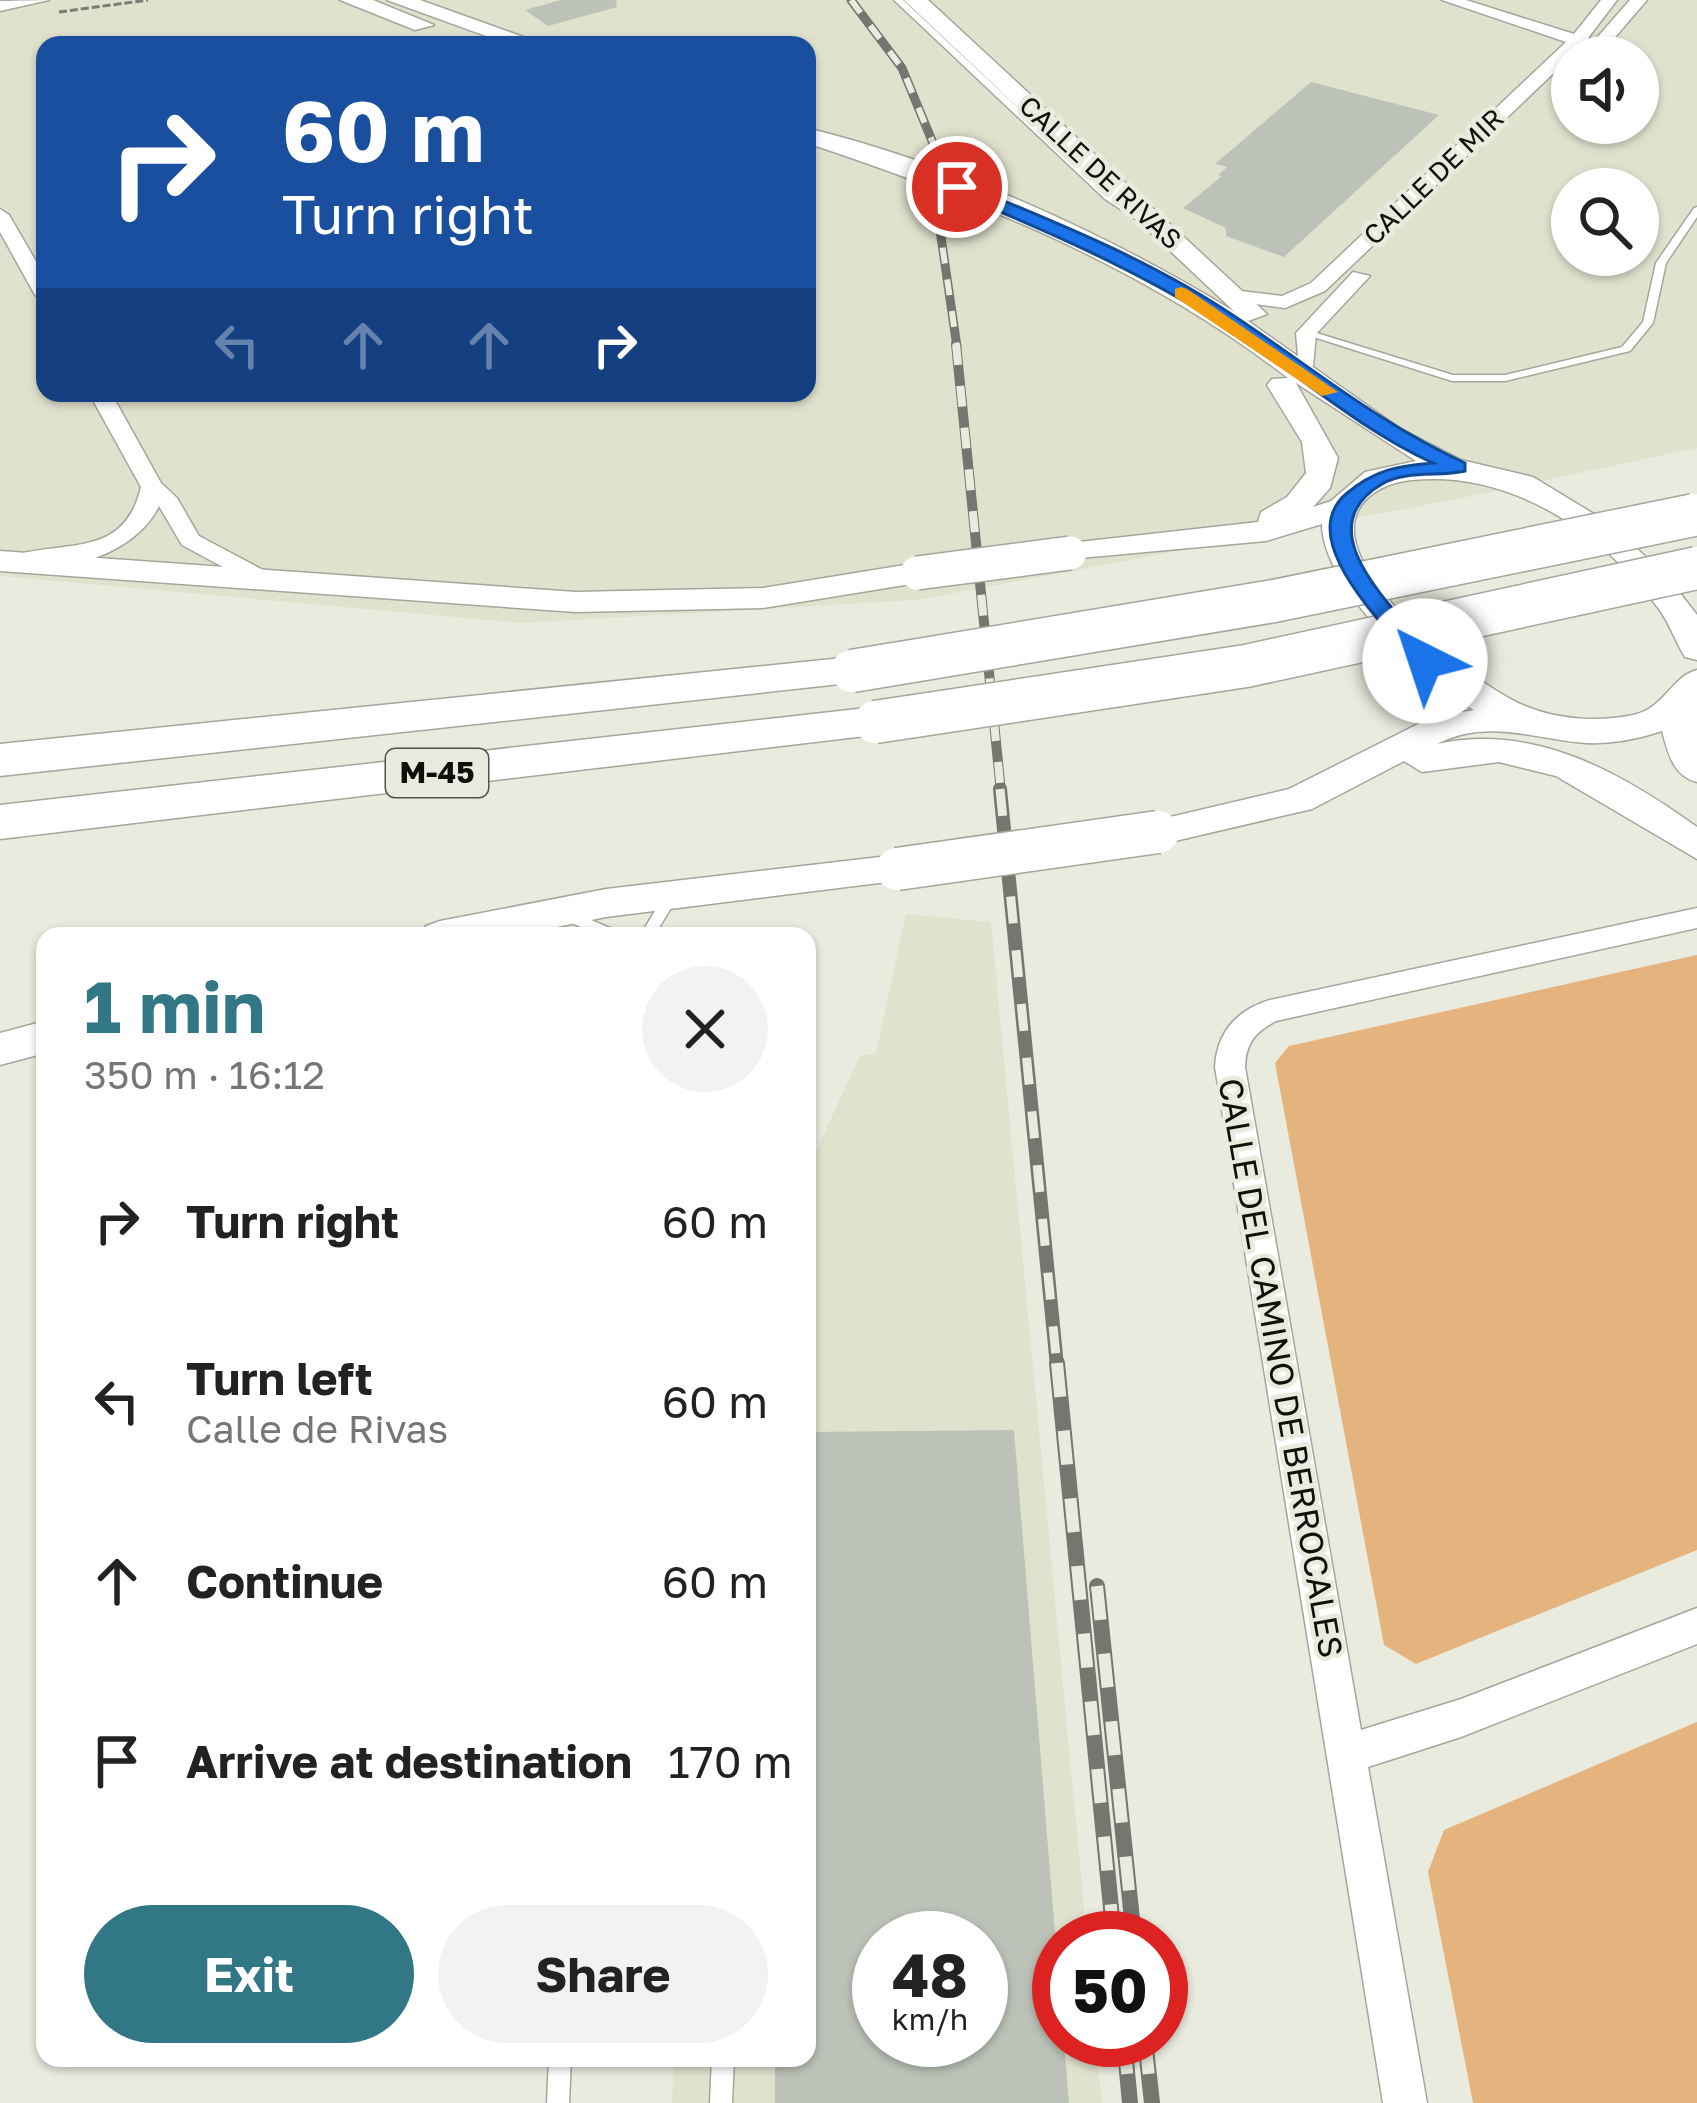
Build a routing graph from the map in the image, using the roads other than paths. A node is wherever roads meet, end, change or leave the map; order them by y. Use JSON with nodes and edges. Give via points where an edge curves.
{"nodes":[{"id":1,"x":351,"y":0,"type":"edge"},
{"id":2,"x":398,"y":0,"type":"edge"},
{"id":3,"x":898,"y":0,"type":"edge"},
{"id":4,"x":915,"y":0,"type":"edge"},
{"id":5,"x":1450,"y":0,"type":"edge"},
{"id":6,"x":1610,"y":0,"type":"edge"},
{"id":7,"x":1639,"y":0,"type":"edge"},
{"id":8,"x":0,"y":6,"type":"edge"},
{"id":9,"x":42,"y":7,"type":"edge"},
{"id":10,"x":457,"y":36,"type":"edge"},
{"id":11,"x":507,"y":36,"type":"edge"},
{"id":12,"x":1554,"y":36,"type":"edge"},
{"id":13,"x":1594,"y":36,"type":"edge"},
{"id":14,"x":1602,"y":36,"type":"edge"},
{"id":15,"x":1551,"y":82,"type":"edge"},
{"id":16,"x":1551,"y":94,"type":"edge"},
{"id":17,"x":816,"y":138,"type":"edge"},
{"id":18,"x":816,"y":156,"type":"edge"},
{"id":19,"x":1697,"y":210,"type":"edge"},
{"id":20,"x":0,"y":215,"type":"edge"},
{"id":21,"x":1163,"y":233,"type":"junction"},
{"id":22,"x":36,"y":279,"type":"edge"},
{"id":23,"x":1232,"y":296,"type":"junction"},
{"id":24,"x":1306,"y":333,"type":"junction"},
{"id":25,"x":1300,"y":376,"type":"junction"},
{"id":26,"x":105,"y":402,"type":"edge"},
{"id":27,"x":1458,"y":467,"type":"junction"},
{"id":28,"x":152,"y":487,"type":"junction"},
{"id":29,"x":1350,"y":499,"type":"junction"},
{"id":30,"x":1696,"y":515,"type":"edge"},
{"id":31,"x":1226,"y":534,"type":"junction"},
{"id":32,"x":6,"y":560,"type":"edge"},
{"id":33,"x":1697,"y":568,"type":"edge"},
{"id":34,"x":270,"y":583,"type":"junction"},
{"id":35,"x":1697,"y":649,"type":"edge"},
{"id":36,"x":1697,"y":681,"type":"edge"},
{"id":37,"x":1674,"y":710,"type":"junction"},
{"id":38,"x":1517,"y":717,"type":"junction"},
{"id":39,"x":1593,"y":730,"type":"junction"},
{"id":40,"x":13,"y":758,"type":"edge"},
{"id":41,"x":1697,"y":770,"type":"edge"},
{"id":42,"x":1357,"y":774,"type":"junction"},
{"id":43,"x":8,"y":822,"type":"edge"},
{"id":44,"x":1697,"y":842,"type":"edge"},
{"id":45,"x":672,"y":896,"type":"junction"},
{"id":46,"x":562,"y":914,"type":"junction"},
{"id":47,"x":1697,"y":918,"type":"edge"},
{"id":48,"x":490,"y":927,"type":"edge"},
{"id":49,"x":593,"y":927,"type":"edge"},
{"id":50,"x":653,"y":927,"type":"edge"},
{"id":51,"x":36,"y":1039,"type":"edge"},
{"id":52,"x":0,"y":1049,"type":"edge"},
{"id":53,"x":1697,"y":1626,"type":"edge"},
{"id":54,"x":1346,"y":1754,"type":"junction"},
{"id":55,"x":559,"y":2067,"type":"edge"},
{"id":56,"x":723,"y":2067,"type":"edge"},
{"id":57,"x":557,"y":2103,"type":"edge"},
{"id":58,"x":722,"y":2103,"type":"edge"},
{"id":59,"x":1405,"y":2103,"type":"edge"}],
"edges":[{"from":1,"to":10,"type":"main road"},
{"from":2,"to":11,"type":"main road"},
{"from":3,"to":21,"type":"lane","via":[[1108,197]]},
{"from":4,"to":21,"type":"main road","name":"CALLE DE RIVAS"},
{"from":5,"to":12,"type":"street"},
{"from":6,"to":13,"type":"street","name":"CALLE DE MIR"},
{"from":7,"to":14,"type":"street","name":"CALLE DE MIR"},
{"from":8,"to":9,"type":"street"},
{"from":15,"to":23,"type":"street","name":"CALLE DE MIR","via":[[1318,287],[1285,302]]},
{"from":16,"to":24,"type":"street","name":"CALLE DE MIR"},
{"from":17,"to":25,"type":"main road","via":[[1072,236],[1225,318]]},
{"from":18,"to":25,"type":"main road","via":[[982,216]]},
{"from":19,"to":24,"type":"lane","via":[[1661,263],[1648,322],[1627,349],[1505,378],[1452,378]]},
{"from":20,"to":22,"type":"street"},
{"from":21,"to":23,"type":"main road","name":"CALLE DE RIVAS"},
{"from":23,"to":25,"type":"main road","name":"CALLE DE RIVAS"},
{"from":24,"to":25,"type":"street"},
{"from":25,"to":27,"type":"main road","name":"CALLE DE RIVAS","via":[[1388,435]]},
{"from":25,"to":29,"type":"main road","via":[[1355,455]]},
{"from":25,"to":31,"type":"main road","via":[[1323,447],[1320,482],[1290,509]]},
{"from":26,"to":28,"type":"street"},
{"from":27,"to":29,"type":"main road","via":[[1396,472]]},
{"from":27,"to":35,"type":"main road","via":[[1524,481],[1576,510],[1670,598]]},
{"from":28,"to":32,"type":"street","via":[[150,509],[124,537],[76,554]]},
{"from":28,"to":34,"type":"street","via":[[190,540]]},
{"from":29,"to":31,"type":"main road","via":[[1266,532]]},
{"from":29,"to":38,"type":"main road","via":[[1336,529],[1383,612],[1425,661]]},
{"from":30,"to":40,"type":"highway","number":"M-45","bridge":true,"via":[[1212,616],[851,671]]},
{"from":31,"to":34,"type":"main road","bridge":true,"via":[[763,598],[576,602]]},
{"from":32,"to":34,"type":"main road"},
{"from":33,"to":43,"type":"highway","number":"M-45","bridge":true,"via":[[1246,666],[874,722]]},
{"from":36,"to":37,"type":"main road"},
{"from":37,"to":39,"type":"main road","via":[[1654,722]]},
{"from":37,"to":41,"type":"main road"},
{"from":38,"to":39,"type":"main road"},
{"from":38,"to":42,"type":"main road","via":[[1445,725]]},
{"from":39,"to":44,"type":"main road","via":[[1619,746]]},
{"from":42,"to":44,"type":"main road","via":[[1470,749],[1518,752],[1566,762]]},
{"from":42,"to":45,"type":"main road","bridge":true,"via":[[1299,800],[1158,832]]},
{"from":45,"to":46,"type":"main road"},
{"from":45,"to":50,"type":"lane"},
{"from":46,"to":48,"type":"main road"},
{"from":46,"to":49,"type":"lane"},
{"from":47,"to":54,"type":"street","name":"CALLE DEL CAMINO DE BERROCALES","via":[[1270,1011],[1252,1018],[1233,1042],[1230,1067]]},
{"from":51,"to":52,"type":"main road"},
{"from":53,"to":54,"type":"street"},
{"from":54,"to":59,"type":"street","name":"CALLE DEL CAMINO DE BERROCALES"},
{"from":55,"to":57,"type":"lane"},
{"from":56,"to":58,"type":"lane"}]}
